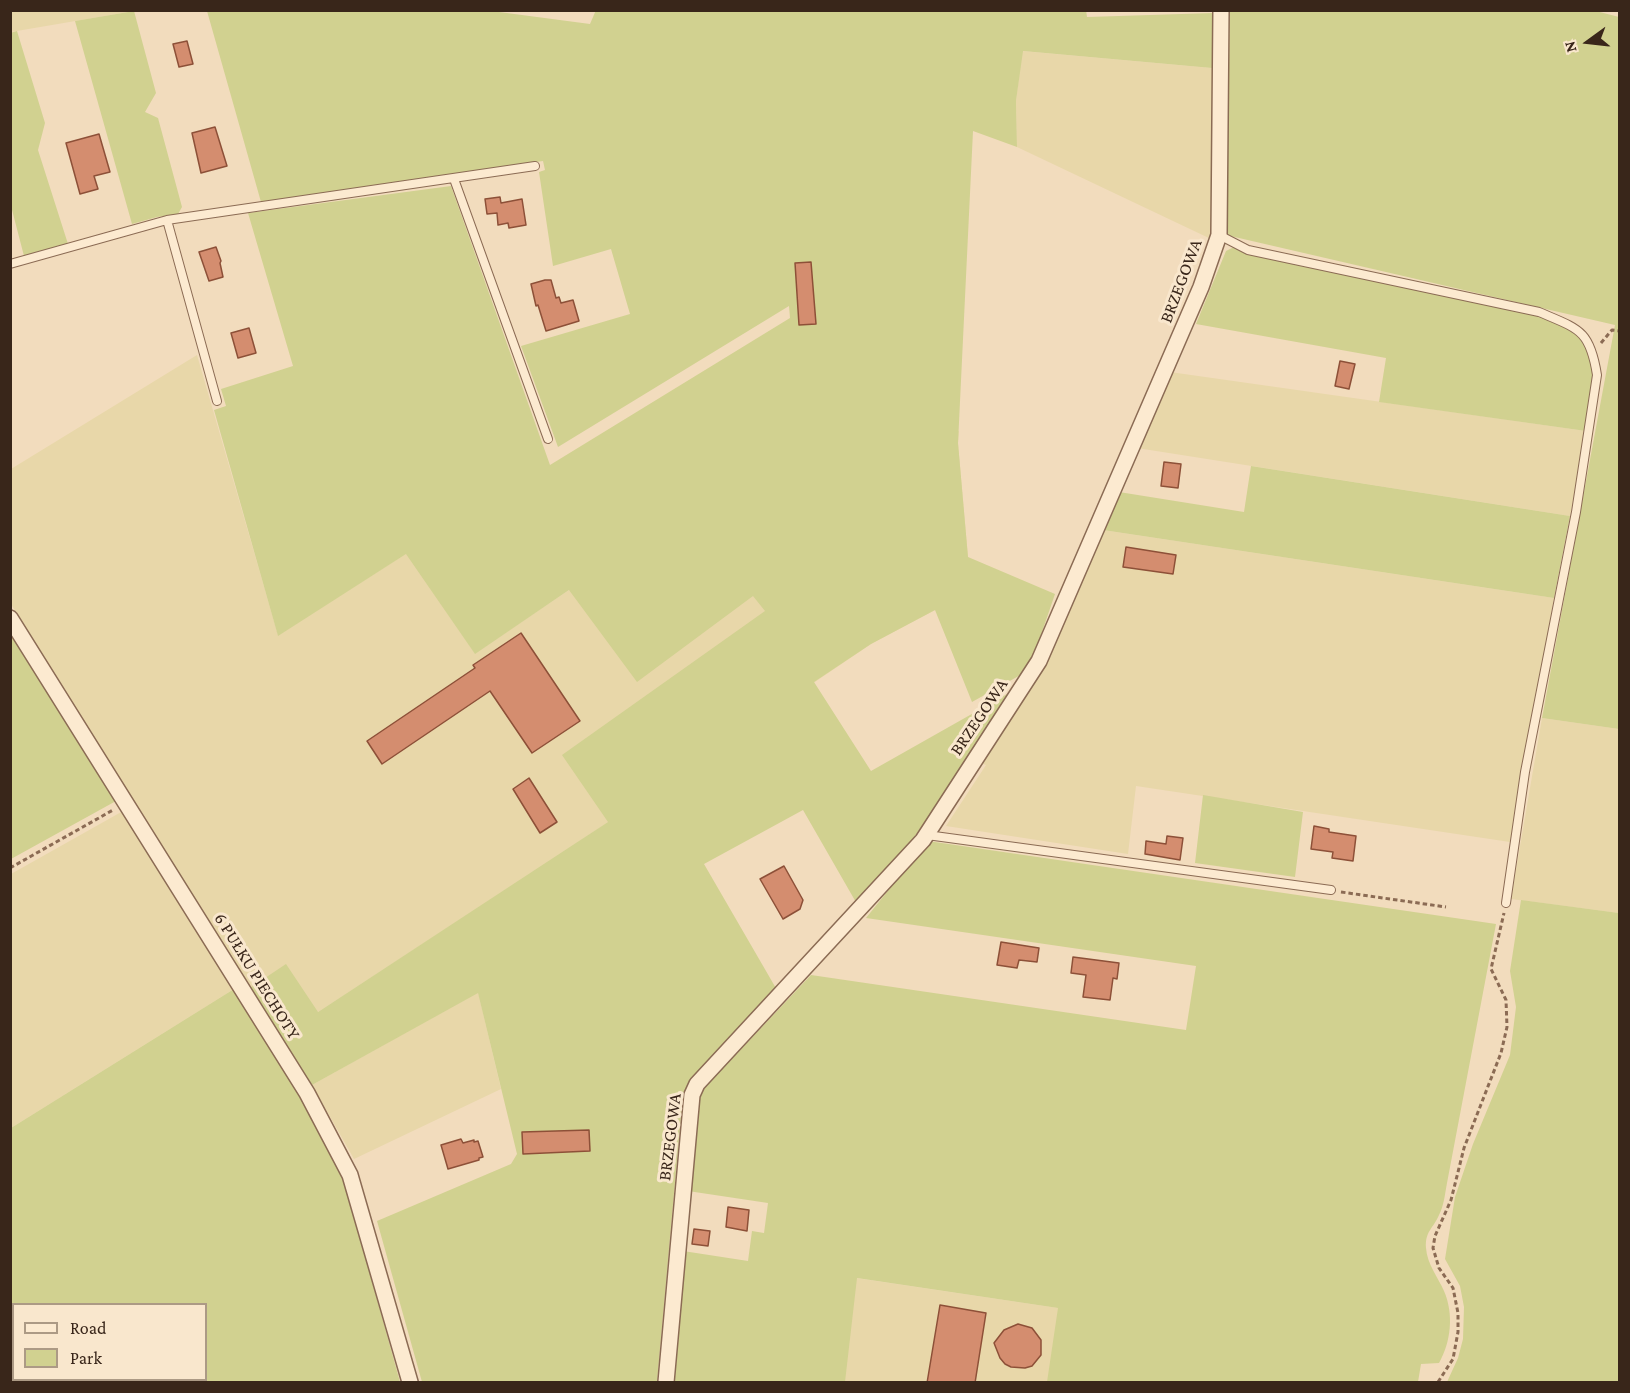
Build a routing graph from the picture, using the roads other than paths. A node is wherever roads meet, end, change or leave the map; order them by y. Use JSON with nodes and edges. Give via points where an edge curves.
{"nodes":[{"id":1,"x":1221,"y":10,"type":"edge"},
{"id":2,"x":535,"y":166,"type":"dead end"},
{"id":3,"x":454,"y":179,"type":"junction"},
{"id":4,"x":166,"y":220,"type":"junction"},
{"id":5,"x":1219,"y":235,"type":"junction"},
{"id":6,"x":10,"y":264,"type":"edge"},
{"id":7,"x":217,"y":401,"type":"dead end"},
{"id":8,"x":548,"y":439,"type":"dead end"},
{"id":9,"x":10,"y":618,"type":"edge"},
{"id":10,"x":927,"y":834,"type":"junction"},
{"id":11,"x":1331,"y":890,"type":"road end"},
{"id":12,"x":1506,"y":903,"type":"road end"},
{"id":13,"x":410,"y":1383,"type":"edge"},
{"id":14,"x":666,"y":1383,"type":"edge"}],
"edges":[{"from":1,"to":5,"type":"street","name":"BRZEGOWA"},
{"from":2,"to":3,"type":"lane"},
{"from":3,"to":4,"type":"lane"},
{"from":3,"to":8,"type":"lane"},
{"from":4,"to":6,"type":"lane"},
{"from":4,"to":7,"type":"lane"},
{"from":5,"to":10,"type":"street","name":"BRZEGOWA","via":[[1190,313],[1039,661]]},
{"from":5,"to":12,"type":"lane","via":[[1248,250],[1539,312],[1587,337],[1594,353],[1597,375],[1576,512],[1525,772]]},
{"from":9,"to":13,"type":"street","name":"6 PUŁKU PIECHOTY","via":[[308,1093],[350,1175]]},
{"from":10,"to":11,"type":"lane"},
{"from":10,"to":14,"type":"street","name":"BRZEGOWA","via":[[697,1084],[692,1095]]}]}
